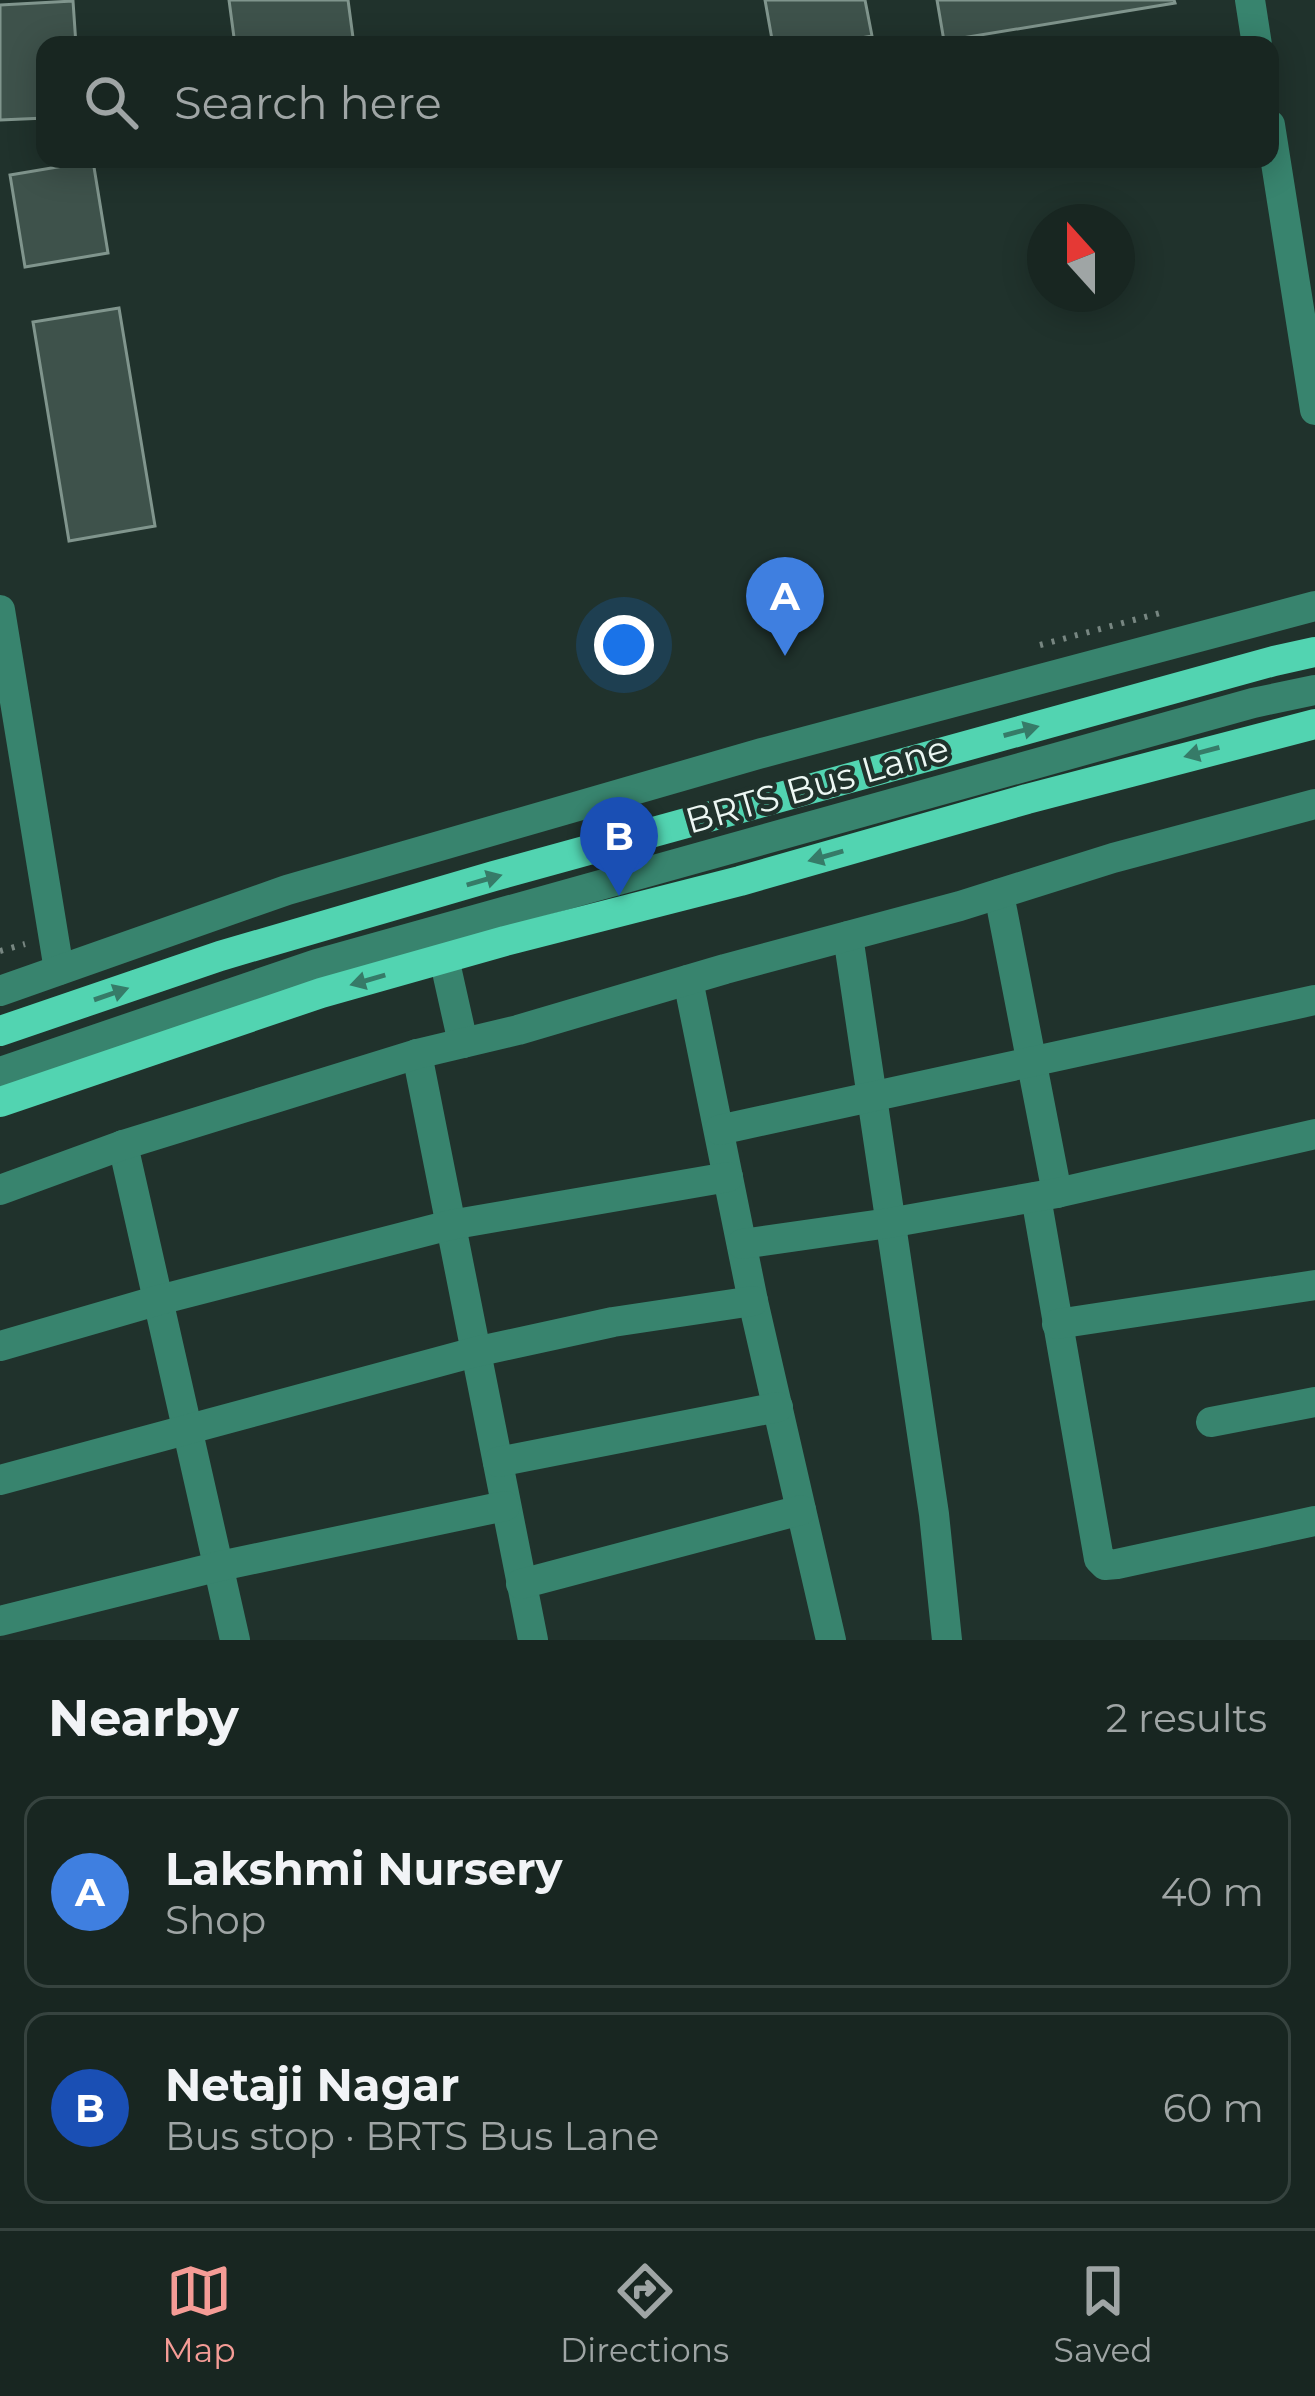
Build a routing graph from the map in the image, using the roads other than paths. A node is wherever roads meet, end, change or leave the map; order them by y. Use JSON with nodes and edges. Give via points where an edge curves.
{"nodes":[{"id":1,"x":1250,"y":0,"type":"edge"},
{"id":2,"x":1256,"y":36,"type":"edge"},
{"id":3,"x":1277,"y":168,"type":"edge"},
{"id":4,"x":1315,"y":410,"type":"edge"},
{"id":5,"x":1315,"y":606,"type":"edge"},
{"id":6,"x":0,"y":610,"type":"edge"},
{"id":7,"x":1315,"y":652,"type":"edge"},
{"id":8,"x":1315,"y":690,"type":"edge"},
{"id":9,"x":1315,"y":724,"type":"edge"},
{"id":10,"x":1315,"y":803,"type":"edge"},
{"id":11,"x":999,"y":893,"type":"junction"},
{"id":12,"x":848,"y":936,"type":"junction"},
{"id":13,"x":444,"y":958,"type":"junction"},
{"id":14,"x":59,"y":970,"type":"junction"},
{"id":15,"x":688,"y":980,"type":"junction"},
{"id":16,"x":0,"y":991,"type":"edge"},
{"id":17,"x":1315,"y":1000,"type":"edge"},
{"id":18,"x":0,"y":1031,"type":"edge"},
{"id":19,"x":463,"y":1043,"type":"junction"},
{"id":20,"x":417,"y":1054,"type":"junction"},
{"id":21,"x":1032,"y":1063,"type":"junction"},
{"id":22,"x":0,"y":1072,"type":"edge"},
{"id":23,"x":871,"y":1097,"type":"junction"},
{"id":24,"x":0,"y":1102,"type":"edge"},
{"id":25,"x":719,"y":1130,"type":"junction"},
{"id":26,"x":1315,"y":1134,"type":"edge"},
{"id":27,"x":122,"y":1145,"type":"junction"},
{"id":28,"x":728,"y":1177,"type":"junction"},
{"id":29,"x":0,"y":1190,"type":"edge"},
{"id":30,"x":1046,"y":1195,"type":"junction"},
{"id":31,"x":889,"y":1223,"type":"junction"},
{"id":32,"x":450,"y":1225,"type":"junction"},
{"id":33,"x":742,"y":1244,"type":"junction"},
{"id":34,"x":1315,"y":1285,"type":"edge"},
{"id":35,"x":159,"y":1300,"type":"junction"},
{"id":36,"x":754,"y":1301,"type":"junction"},
{"id":37,"x":1057,"y":1324,"type":"junction"},
{"id":38,"x":0,"y":1346,"type":"edge"},
{"id":39,"x":475,"y":1352,"type":"junction"},
{"id":40,"x":1315,"y":1402,"type":"edge"},
{"id":41,"x":778,"y":1408,"type":"junction"},
{"id":42,"x":1211,"y":1422,"type":"dead end"},
{"id":43,"x":189,"y":1431,"type":"junction"},
{"id":44,"x":498,"y":1462,"type":"junction"},
{"id":45,"x":0,"y":1480,"type":"edge"},
{"id":46,"x":505,"y":1506,"type":"junction"},
{"id":47,"x":802,"y":1510,"type":"junction"},
{"id":48,"x":1315,"y":1521,"type":"edge"},
{"id":49,"x":220,"y":1567,"type":"junction"},
{"id":50,"x":521,"y":1584,"type":"junction"},
{"id":51,"x":0,"y":1622,"type":"edge"},
{"id":52,"x":529,"y":1639,"type":"edge"},
{"id":53,"x":235,"y":1640,"type":"edge"},
{"id":54,"x":831,"y":1640,"type":"edge"},
{"id":55,"x":947,"y":1640,"type":"edge"}],
"edges":[{"from":1,"to":2,"type":"street"},
{"from":3,"to":4,"type":"street"},
{"from":5,"to":14,"type":"street","via":[[287,890]]},
{"from":6,"to":14,"type":"street"},
{"from":18,"to":7,"type":"main road","one_way":true,"via":[[494,876]]},
{"from":8,"to":22,"type":"street","name":"BRTS Bus Lane","via":[[317,964]]},
{"from":9,"to":13,"type":"main road","one_way":true},
{"from":10,"to":11,"type":"street"},
{"from":11,"to":12,"type":"street"},
{"from":11,"to":21,"type":"street"},
{"from":12,"to":15,"type":"street"},
{"from":12,"to":23,"type":"street"},
{"from":13,"to":19,"type":"street"},
{"from":13,"to":24,"type":"main road","one_way":true},
{"from":14,"to":16,"type":"street"},
{"from":15,"to":19,"type":"street"},
{"from":15,"to":25,"type":"street"},
{"from":17,"to":21,"type":"street"},
{"from":19,"to":20,"type":"street"},
{"from":20,"to":27,"type":"street"},
{"from":20,"to":32,"type":"street"},
{"from":21,"to":23,"type":"street"},
{"from":21,"to":30,"type":"street"},
{"from":23,"to":25,"type":"street"},
{"from":23,"to":31,"type":"street"},
{"from":25,"to":28,"type":"street"},
{"from":26,"to":30,"type":"street"},
{"from":27,"to":29,"type":"street"},
{"from":27,"to":35,"type":"street"},
{"from":28,"to":32,"type":"street"},
{"from":28,"to":33,"type":"street"},
{"from":30,"to":31,"type":"street"},
{"from":30,"to":37,"type":"street"},
{"from":31,"to":33,"type":"street"},
{"from":31,"to":55,"type":"street"},
{"from":32,"to":35,"type":"street"},
{"from":32,"to":39,"type":"street"},
{"from":33,"to":36,"type":"street"},
{"from":34,"to":37,"type":"street"},
{"from":35,"to":38,"type":"street"},
{"from":35,"to":43,"type":"street"},
{"from":36,"to":39,"type":"street"},
{"from":36,"to":41,"type":"street"},
{"from":37,"to":48,"type":"street","via":[[1099,1559],[1117,1564]]},
{"from":39,"to":43,"type":"street"},
{"from":39,"to":44,"type":"street"},
{"from":40,"to":42,"type":"street"},
{"from":41,"to":44,"type":"street"},
{"from":41,"to":47,"type":"street"},
{"from":43,"to":45,"type":"street"},
{"from":43,"to":49,"type":"street"},
{"from":44,"to":46,"type":"street"},
{"from":46,"to":49,"type":"street"},
{"from":46,"to":50,"type":"street"},
{"from":47,"to":50,"type":"street"},
{"from":47,"to":54,"type":"street"},
{"from":49,"to":51,"type":"street"},
{"from":49,"to":53,"type":"street"},
{"from":50,"to":52,"type":"street"}]}
